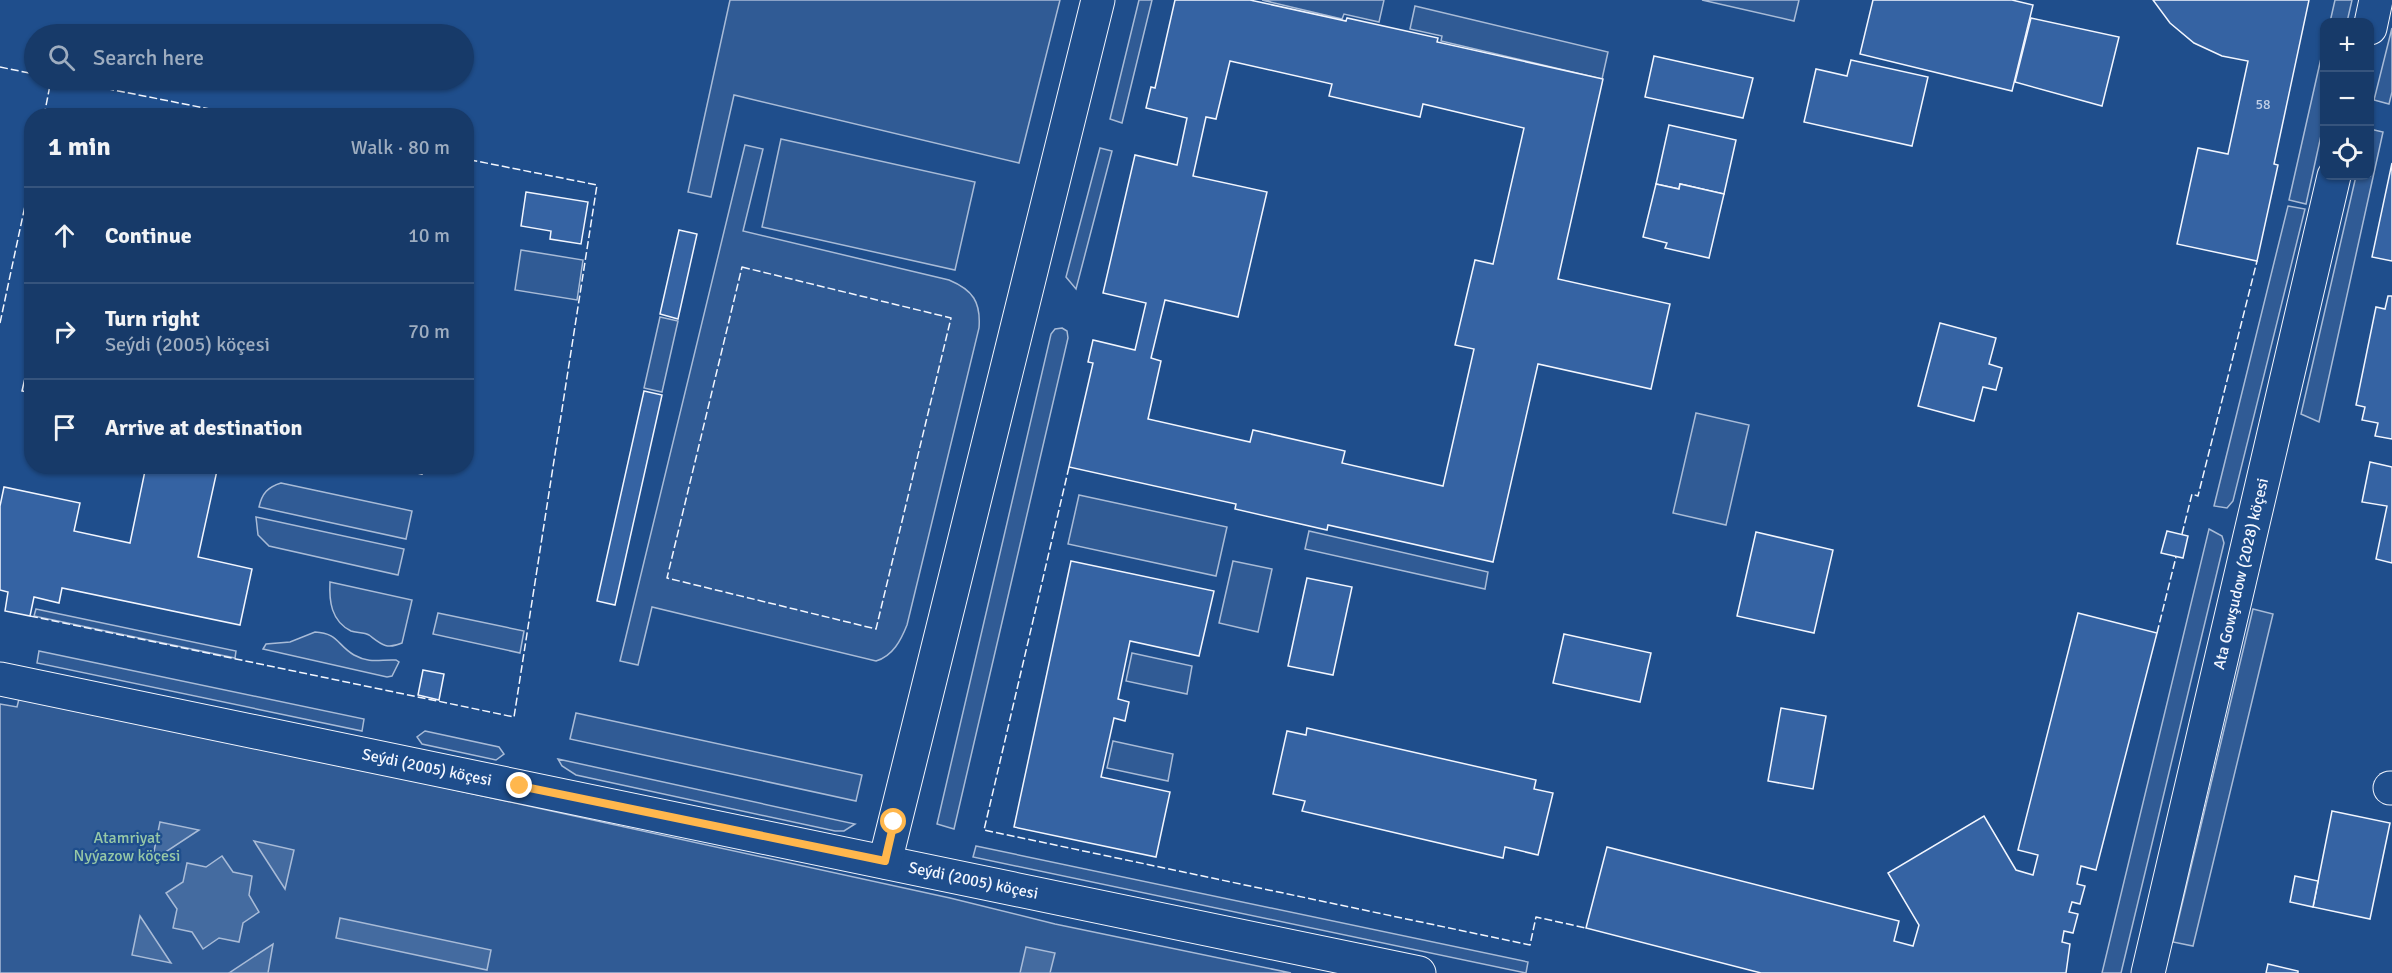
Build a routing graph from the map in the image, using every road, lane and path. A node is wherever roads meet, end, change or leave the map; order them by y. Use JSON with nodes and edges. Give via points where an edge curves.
{"nodes":[{"id":1,"x":1098,"y":0,"type":"edge"},
{"id":2,"x":2376,"y":0,"type":"edge"},
{"id":3,"x":2372,"y":18,"type":"edge"},
{"id":4,"x":2333,"y":180,"type":"edge"},
{"id":5,"x":0,"y":679,"type":"edge"},
{"id":6,"x":885,"y":861,"type":"junction"},
{"id":7,"x":1419,"y":973,"type":"edge"},
{"id":8,"x":2148,"y":973,"type":"edge"}],
"edges":[{"from":1,"to":6,"type":"street"},
{"from":2,"to":3,"type":"street"},
{"from":4,"to":8,"type":"street","name":"Ata Gowşudow (2028) köçesi"},
{"from":5,"to":6,"type":"street","name":"Seýdi (2005) köçesi"},
{"from":6,"to":7,"type":"street","name":"Seýdi (2005) köçesi"}]}
